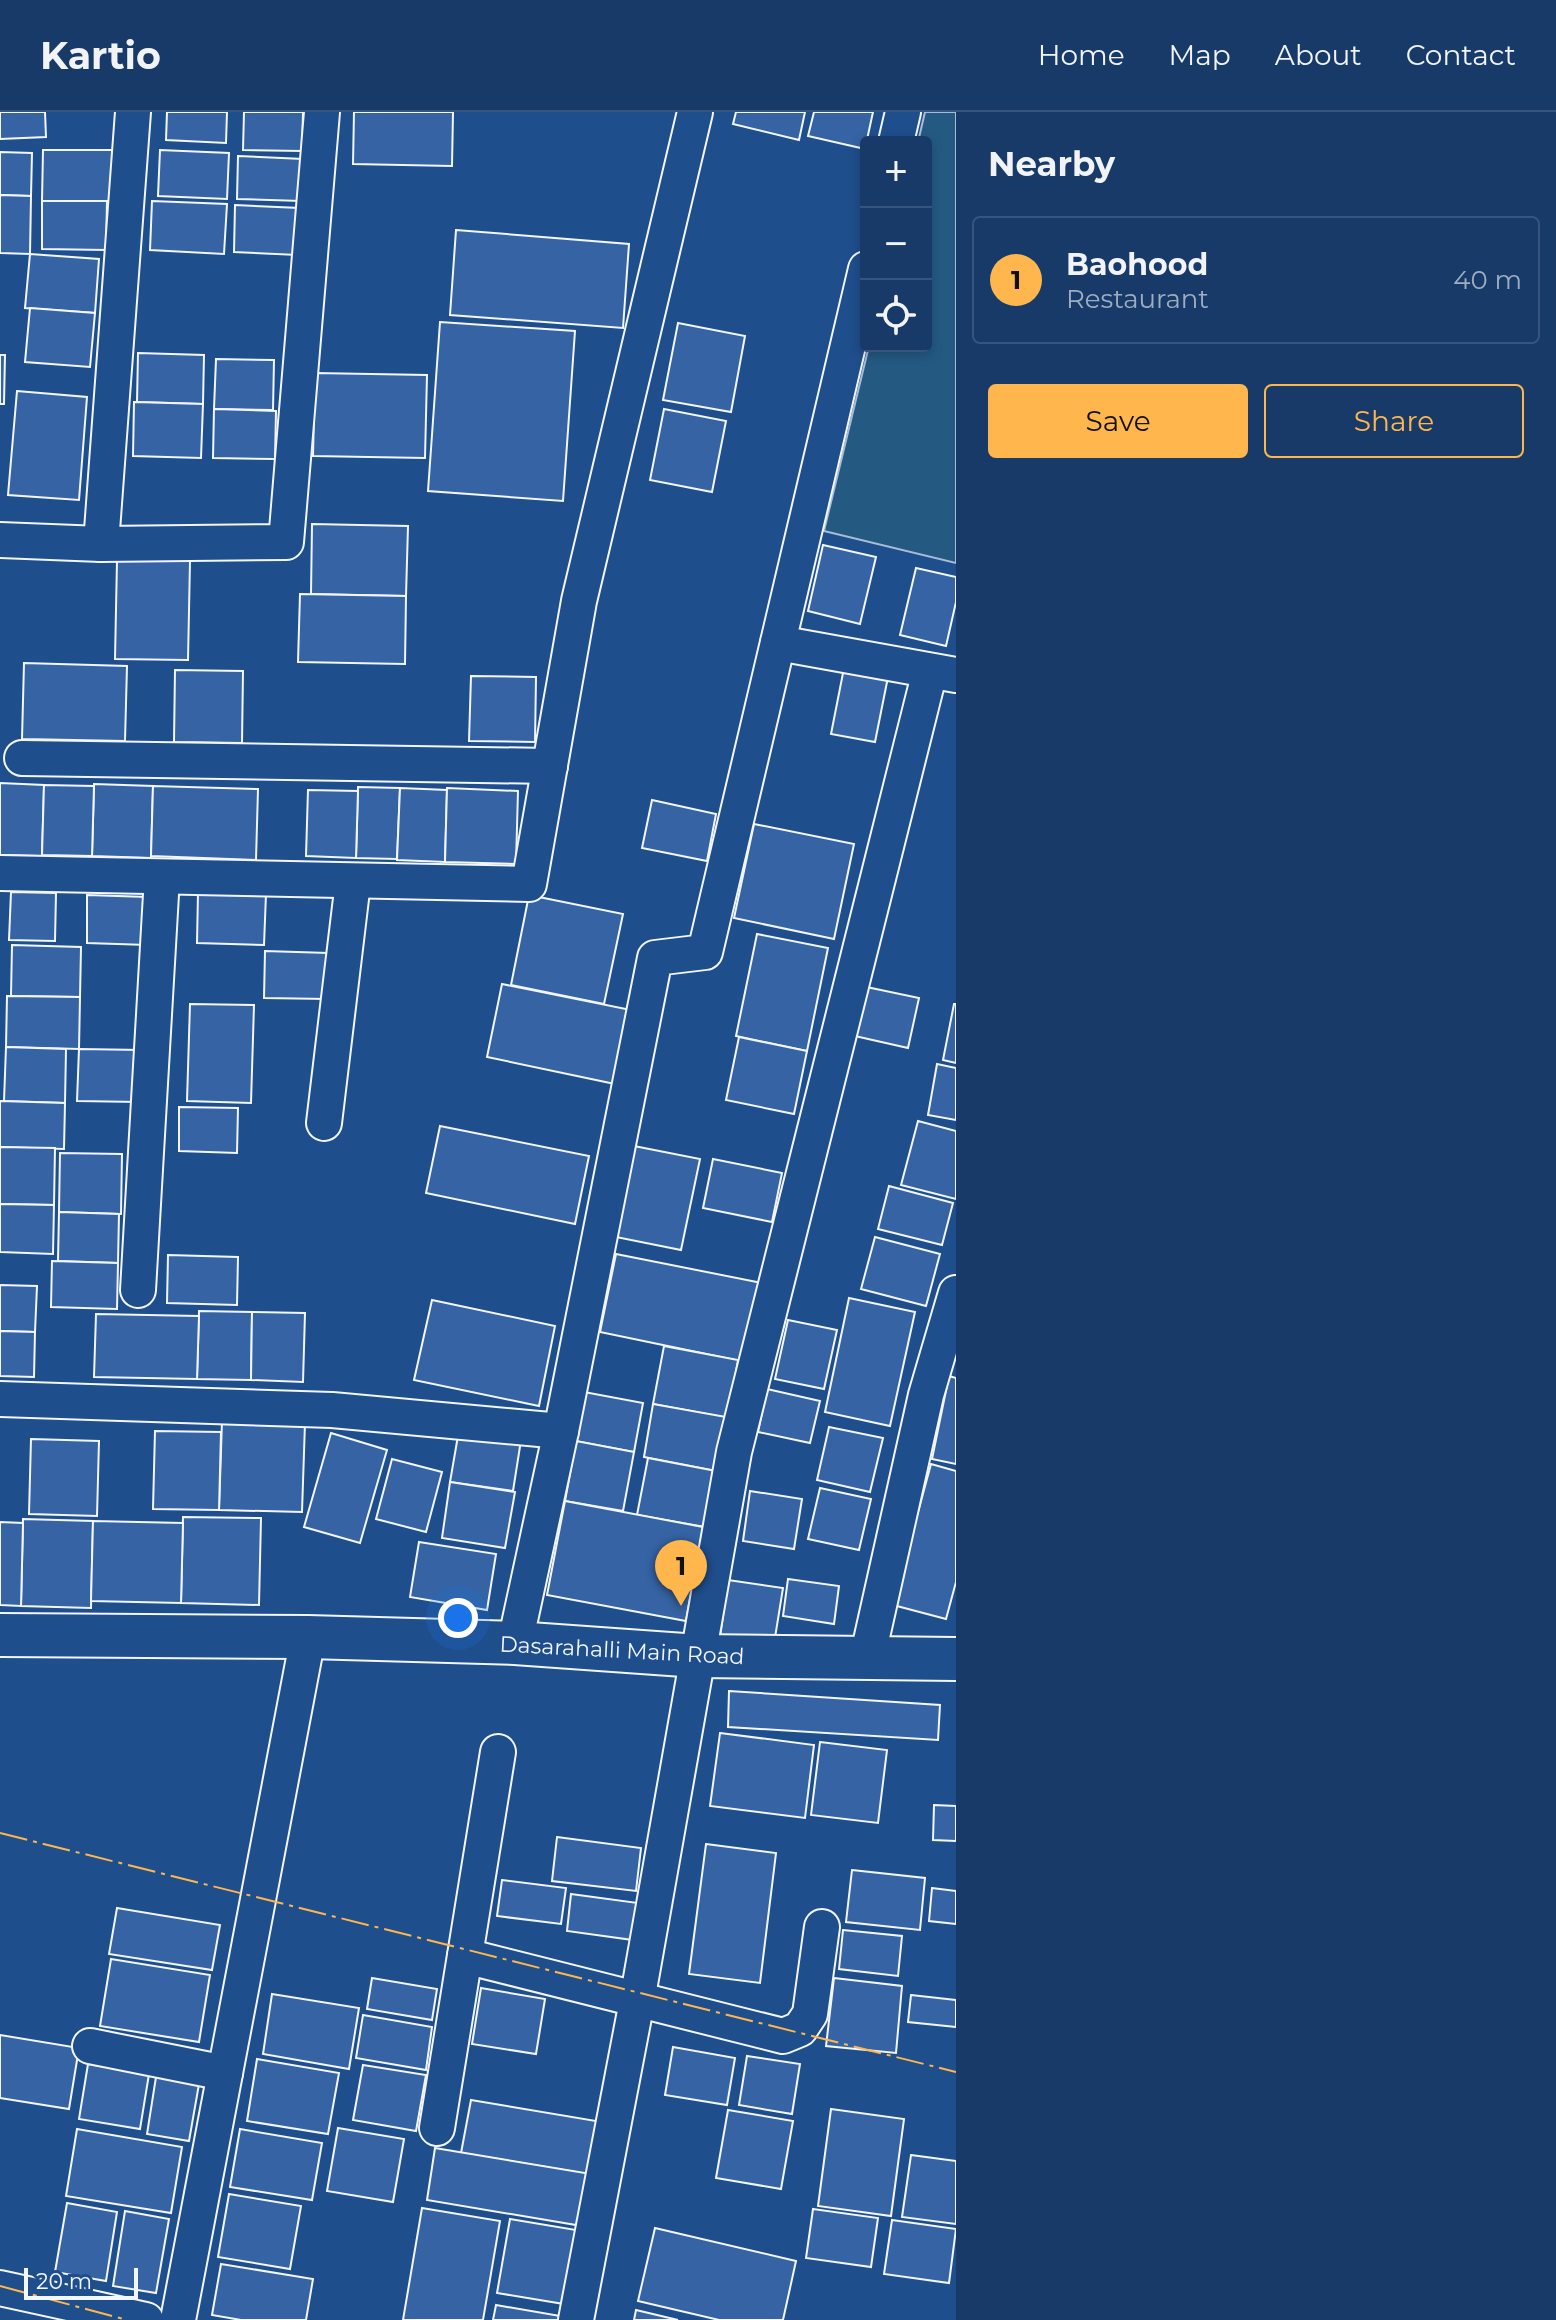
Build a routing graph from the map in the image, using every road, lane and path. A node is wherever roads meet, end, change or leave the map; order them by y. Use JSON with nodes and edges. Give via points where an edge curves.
{"nodes":[{"id":1,"x":133,"y":112,"type":"edge"},
{"id":2,"x":322,"y":112,"type":"edge"},
{"id":3,"x":695,"y":112,"type":"edge"},
{"id":4,"x":903,"y":112,"type":"edge"},
{"id":5,"x":897,"y":136,"type":"edge"},
{"id":6,"x":863,"y":280,"type":"edge"},
{"id":7,"x":0,"y":540,"type":"edge"},
{"id":8,"x":101,"y":544,"type":"junction"},
{"id":9,"x":778,"y":643,"type":"junction"},
{"id":10,"x":943,"y":673,"type":"edge"},
{"id":11,"x":22,"y":758,"type":"dead end"},
{"id":12,"x":550,"y":766,"type":"junction"},
{"id":13,"x":0,"y":873,"type":"edge"},
{"id":14,"x":162,"y":877,"type":"junction"},
{"id":15,"x":353,"y":882,"type":"junction"},
{"id":16,"x":324,"y":1123,"type":"dead end"},
{"id":17,"x":138,"y":1290,"type":"dead end"},
{"id":18,"x":956,"y":1293,"type":"edge"},
{"id":19,"x":0,"y":1399,"type":"edge"},
{"id":20,"x":561,"y":1431,"type":"junction"},
{"id":21,"x":0,"y":1635,"type":"edge"},
{"id":22,"x":308,"y":1637,"type":"junction"},
{"id":23,"x":515,"y":1643,"type":"junction"},
{"id":24,"x":698,"y":1656,"type":"junction"},
{"id":25,"x":867,"y":1659,"type":"junction"},
{"id":26,"x":956,"y":1659,"type":"edge"},
{"id":27,"x":498,"y":1752,"type":"dead end"},
{"id":28,"x":822,"y":1927,"type":"dead end"},
{"id":29,"x":465,"y":1956,"type":"junction"},
{"id":30,"x":637,"y":2001,"type":"junction"},
{"id":31,"x":90,"y":2046,"type":"dead end"},
{"id":32,"x":225,"y":2073,"type":"junction"},
{"id":33,"x":437,"y":2128,"type":"dead end"},
{"id":34,"x":0,"y":2288,"type":"edge"},
{"id":35,"x":146,"y":2320,"type":"edge"},
{"id":36,"x":178,"y":2320,"type":"edge"},
{"id":37,"x":576,"y":2320,"type":"edge"}],
"edges":[{"from":1,"to":8,"type":"street"},
{"from":2,"to":8,"type":"street","via":[[286,542]]},
{"from":3,"to":12,"type":"street","via":[[579,601]]},
{"from":4,"to":5,"type":"street"},
{"from":6,"to":9,"type":"street"},
{"from":7,"to":8,"type":"street"},
{"from":9,"to":10,"type":"street"},
{"from":9,"to":20,"type":"street","via":[[705,952],[655,958]]},
{"from":10,"to":24,"type":"street","via":[[734,1452]]},
{"from":11,"to":12,"type":"street"},
{"from":12,"to":15,"type":"street","via":[[529,884]]},
{"from":13,"to":14,"type":"street"},
{"from":14,"to":15,"type":"street"},
{"from":14,"to":17,"type":"street"},
{"from":15,"to":16,"type":"street"},
{"from":18,"to":25,"type":"street","via":[[926,1395]]},
{"from":19,"to":20,"type":"street","via":[[332,1410]]},
{"from":20,"to":23,"type":"street"},
{"from":21,"to":22,"type":"street","name":"Dasarahalli Main Road"},
{"from":22,"to":23,"type":"street","name":"Dasarahalli Main Road"},
{"from":22,"to":32,"type":"street"},
{"from":23,"to":24,"type":"street","name":"Dasarahalli Main Road"},
{"from":24,"to":25,"type":"street","name":"Dasarahalli Main Road"},
{"from":24,"to":30,"type":"street"},
{"from":25,"to":26,"type":"street","name":"Dasarahalli Main Road"},
{"from":27,"to":29,"type":"street"},
{"from":28,"to":30,"type":"street","via":[[810,2014],[800,2029],[783,2036]]},
{"from":29,"to":30,"type":"street"},
{"from":29,"to":33,"type":"street"},
{"from":30,"to":37,"type":"street"},
{"from":31,"to":32,"type":"street"},
{"from":32,"to":36,"type":"street"},
{"from":34,"to":35,"type":"street"}]}
